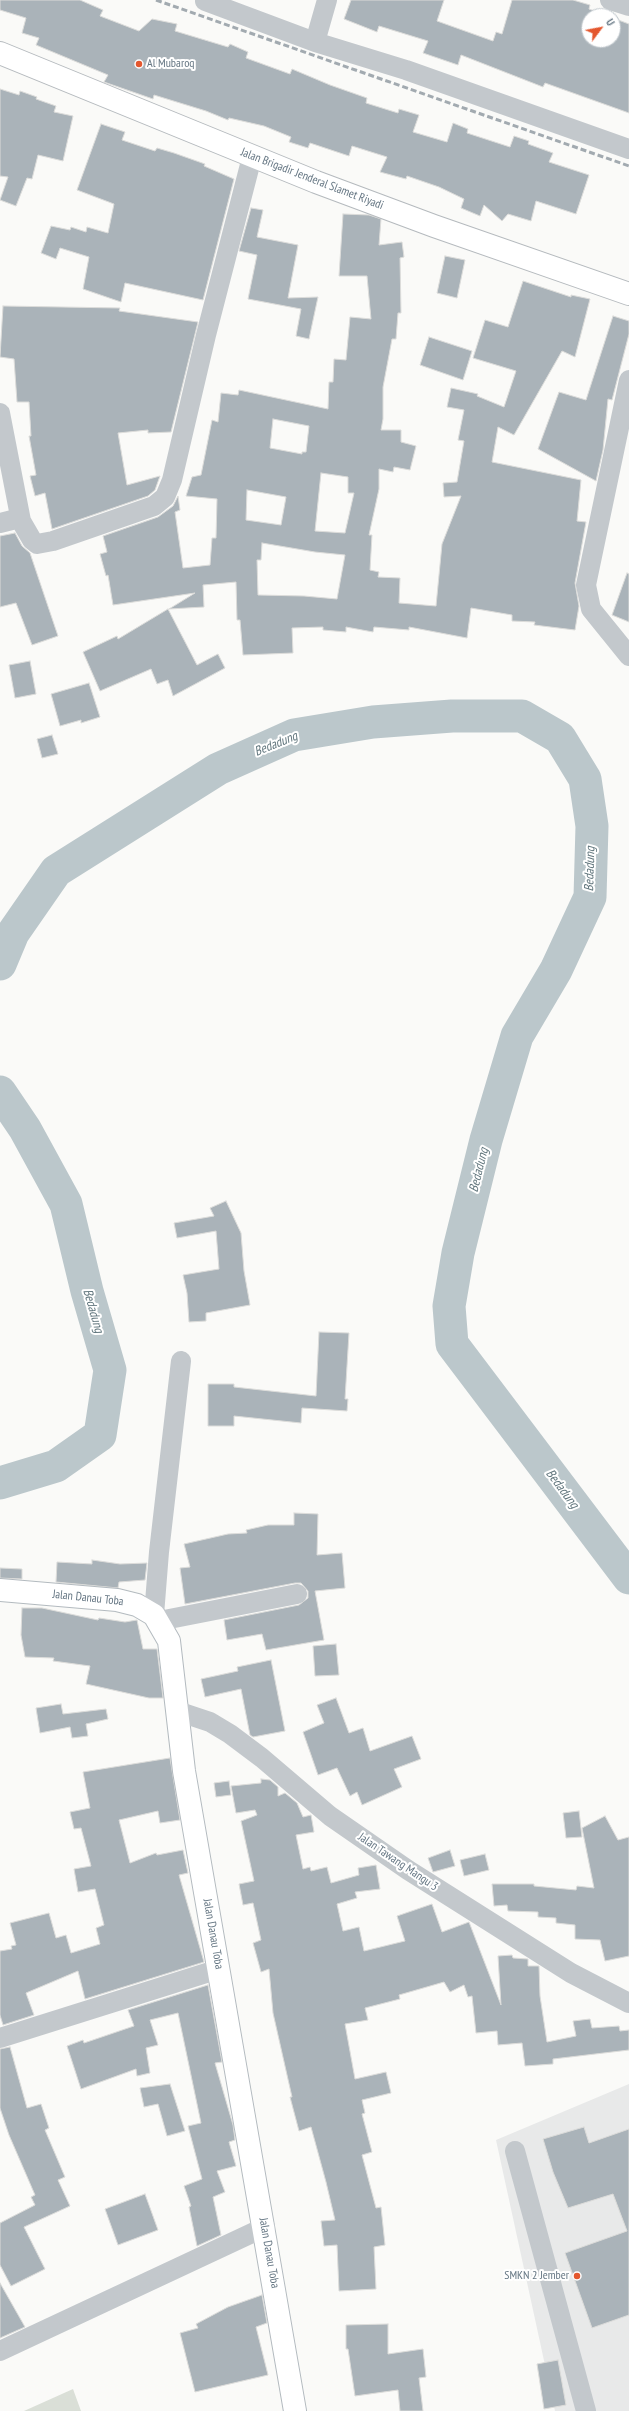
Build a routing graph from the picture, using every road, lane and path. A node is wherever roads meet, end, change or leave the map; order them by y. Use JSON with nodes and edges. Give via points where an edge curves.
{"nodes":[{"id":1,"x":205,"y":0,"type":"edge"},
{"id":2,"x":328,"y":0,"type":"edge"},
{"id":3,"x":610,"y":0,"type":"edge"},
{"id":4,"x":629,"y":6,"type":"edge"},
{"id":5,"x":315,"y":42,"type":"junction"},
{"id":6,"x":0,"y":53,"type":"edge"},
{"id":7,"x":629,"y":149,"type":"edge"},
{"id":8,"x":252,"y":157,"type":"junction"},
{"id":9,"x":629,"y":294,"type":"edge"},
{"id":10,"x":629,"y":380,"type":"edge"},
{"id":11,"x":0,"y":413,"type":"edge"},
{"id":12,"x":21,"y":521,"type":"junction"},
{"id":13,"x":0,"y":523,"type":"edge"},
{"id":14,"x":629,"y":656,"type":"edge"},
{"id":15,"x":182,"y":1361,"type":"dead end"},
{"id":16,"x":0,"y":1590,"type":"edge"},
{"id":17,"x":297,"y":1594,"type":"dead end"},
{"id":18,"x":157,"y":1618,"type":"junction"},
{"id":19,"x":177,"y":1711,"type":"junction"},
{"id":20,"x":219,"y":1969,"type":"junction"},
{"id":21,"x":629,"y":2003,"type":"edge"},
{"id":22,"x":0,"y":2038,"type":"edge"},
{"id":23,"x":515,"y":2151,"type":"dead end"},
{"id":24,"x":265,"y":2227,"type":"junction"},
{"id":25,"x":0,"y":2351,"type":"edge"},
{"id":26,"x":295,"y":2411,"type":"edge"},
{"id":27,"x":586,"y":2411,"type":"edge"}],
"edges":[{"from":1,"to":5,"type":"street"},
{"from":2,"to":5,"type":"street"},
{"from":3,"to":4,"type":"street"},
{"from":5,"to":7,"type":"street","via":[[406,70]]},
{"from":6,"to":8,"type":"main road","name":"Jalan Brigadir Jenderal Slamet Riyadi"},
{"from":8,"to":9,"type":"main road","name":"Jalan Brigadir Jenderal Slamet Riyadi","via":[[434,226]]},
{"from":8,"to":12,"type":"street","via":[[172,480],[165,497],[154,506],[44,544],[34,542]]},
{"from":10,"to":14,"type":"street","via":[[586,585],[591,609]]},
{"from":11,"to":12,"type":"street"},
{"from":12,"to":13,"type":"street","via":[[16,519]]},
{"from":15,"to":18,"type":"street","via":[[159,1552]]},
{"from":16,"to":18,"type":"main road","name":"Jalan Danau Toba","via":[[117,1600],[137,1604]]},
{"from":17,"to":18,"type":"street"},
{"from":18,"to":19,"type":"main road","name":"Jalan Danau Toba","via":[[165,1632],[171,1652]]},
{"from":19,"to":20,"type":"main road","name":"Jalan Danau Toba","via":[[184,1771]]},
{"from":19,"to":21,"type":"street","name":"Jalan Tawang Mangu 3","via":[[210,1722],[230,1734],[330,1816],[408,1870],[571,1972]]},
{"from":20,"to":22,"type":"street"},
{"from":20,"to":24,"type":"main road","name":"Jalan Danau Toba"},
{"from":23,"to":27,"type":"street"},
{"from":24,"to":25,"type":"street"},
{"from":24,"to":26,"type":"main road","name":"Jalan Danau Toba"}]}
